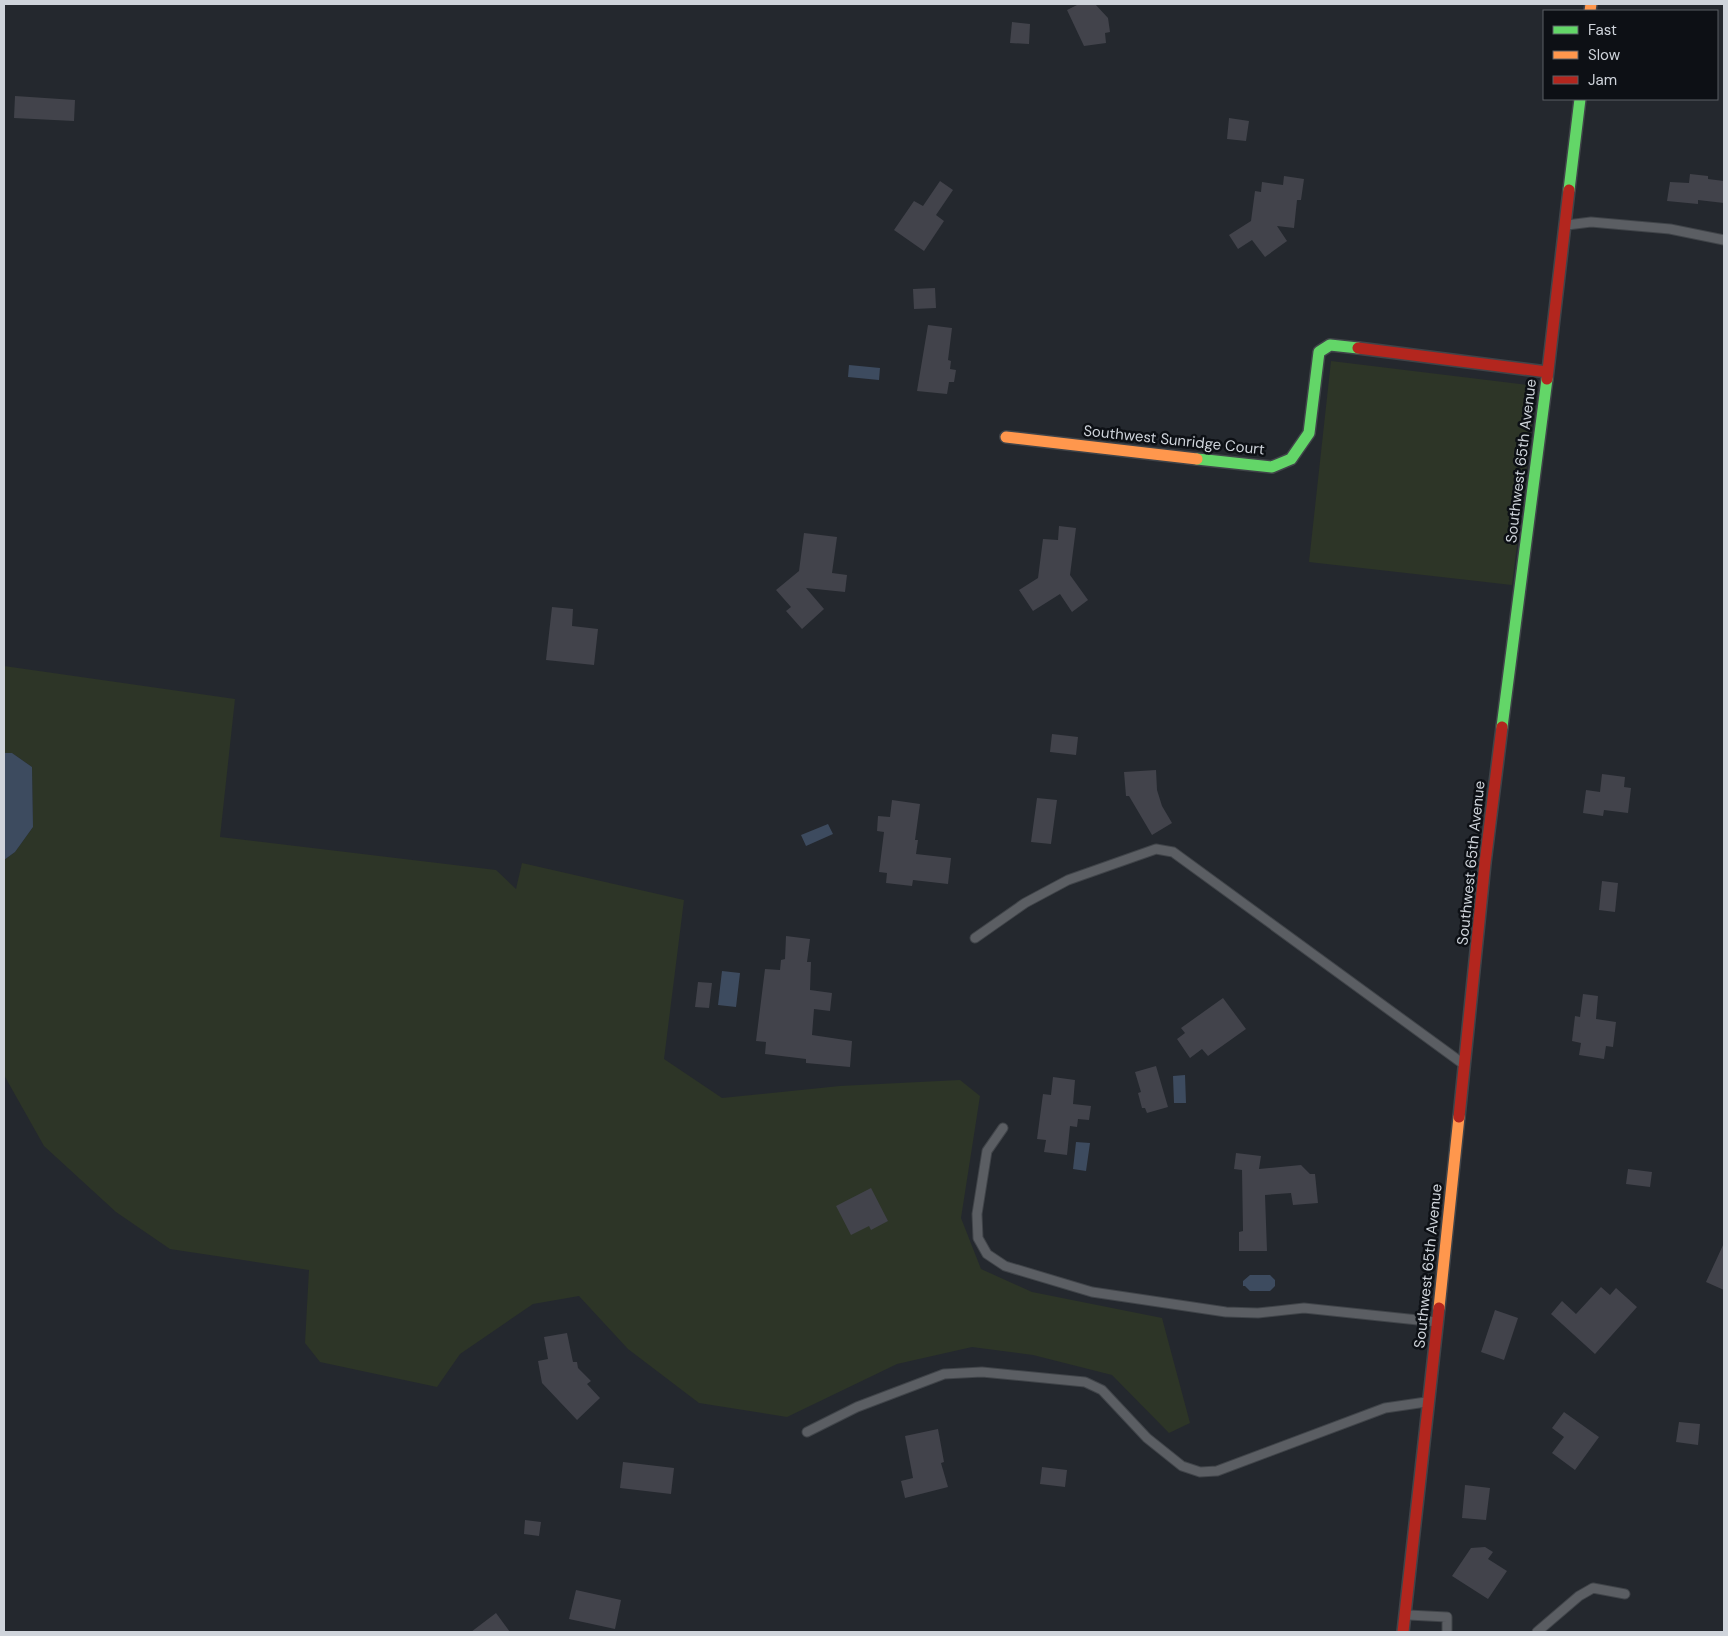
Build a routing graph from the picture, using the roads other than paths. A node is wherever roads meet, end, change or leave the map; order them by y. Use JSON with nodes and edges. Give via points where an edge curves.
{"nodes":[{"id":1,"x":1580,"y":100,"type":"edge"},
{"id":2,"x":1565,"y":226,"type":"junction"},
{"id":3,"x":1724,"y":240,"type":"edge"},
{"id":4,"x":1547,"y":372,"type":"junction"},
{"id":5,"x":1006,"y":436,"type":"dead end"},
{"id":6,"x":975,"y":938,"type":"dead end"},
{"id":7,"x":1464,"y":1064,"type":"junction"},
{"id":8,"x":1003,"y":1128,"type":"dead end"},
{"id":9,"x":1438,"y":1322,"type":"junction"},
{"id":10,"x":1429,"y":1401,"type":"junction"},
{"id":11,"x":807,"y":1432,"type":"dead end"},
{"id":12,"x":1625,"y":1594,"type":"dead end"},
{"id":13,"x":1405,"y":1615,"type":"junction"},
{"id":14,"x":1403,"y":1632,"type":"edge"},
{"id":15,"x":1447,"y":1632,"type":"edge"},
{"id":16,"x":1537,"y":1632,"type":"edge"}],
"edges":[{"from":1,"to":2,"type":"main road","name":"Southwest 65th Avenue"},
{"from":2,"to":3,"type":"lane","via":[[1591,222],[1670,229]]},
{"from":2,"to":4,"type":"main road","name":"Southwest 65th Avenue"},
{"from":4,"to":5,"type":"main road","name":"Southwest Sunridge Court","via":[[1330,345],[1319,352],[1308,433],[1291,459],[1272,467]]},
{"from":4,"to":7,"type":"main road","name":"Southwest 65th Avenue","via":[[1485,863]]},
{"from":6,"to":7,"type":"lane","via":[[1025,903],[1068,880],[1156,849],[1172,852]]},
{"from":7,"to":9,"type":"main road","name":"Southwest 65th Avenue"},
{"from":8,"to":9,"type":"lane","via":[[987,1150],[977,1214],[978,1238],[987,1254],[1005,1266],[1092,1292],[1226,1312],[1319,1309]]},
{"from":9,"to":10,"type":"main road","name":"Southwest 65th Avenue"},
{"from":10,"to":11,"type":"lane","via":[[1385,1408],[1217,1470],[1200,1472],[1182,1466],[1147,1438],[1102,1390],[1085,1382],[982,1372],[944,1374],[858,1407]]},
{"from":10,"to":13,"type":"main road","name":"Southwest 65th Avenue"},
{"from":12,"to":16,"type":"lane","via":[[1593,1588],[1578,1596]]},
{"from":13,"to":14,"type":"main road","name":"Southwest 65th Avenue"},
{"from":13,"to":15,"type":"lane","via":[[1446,1617]]}]}
